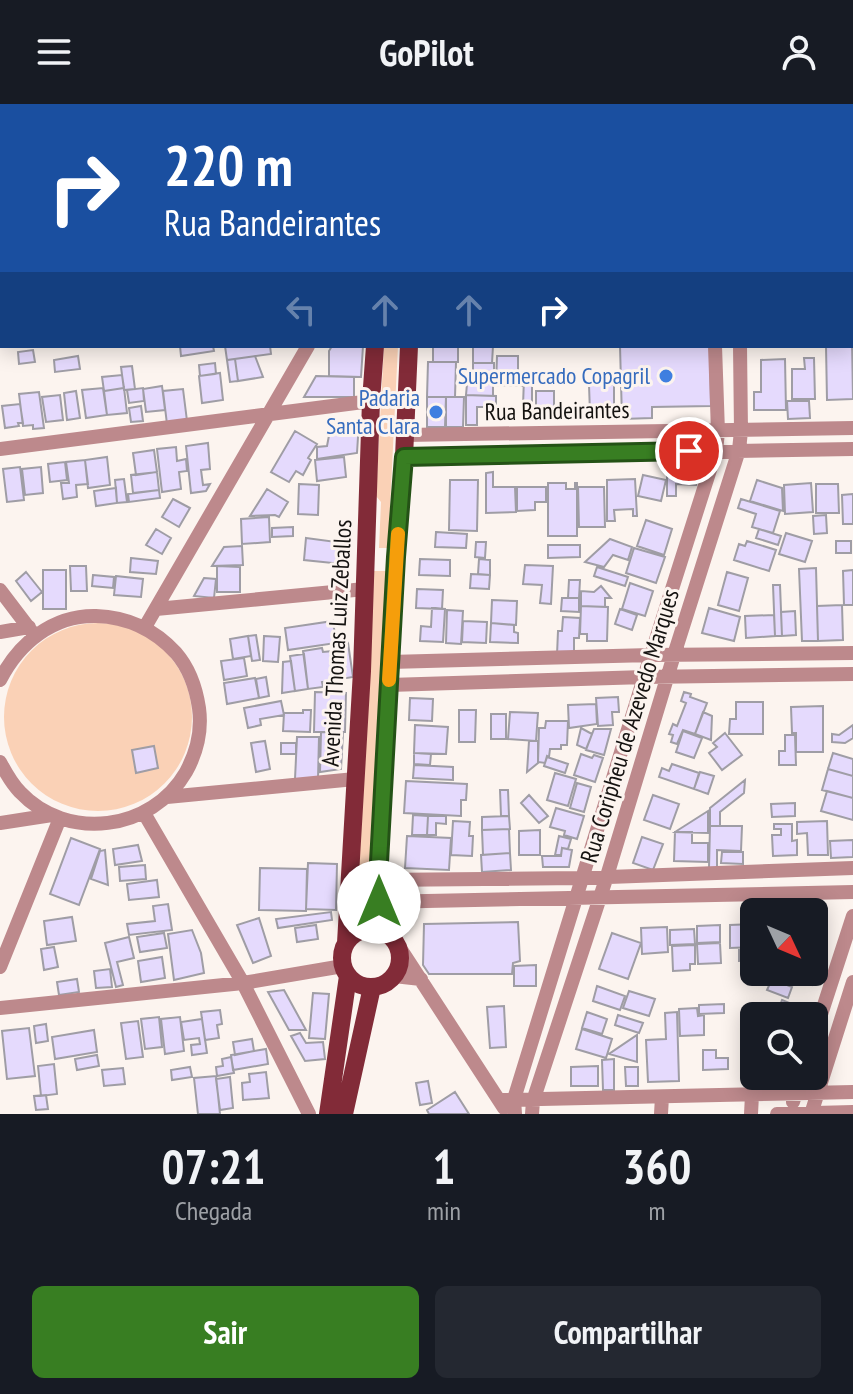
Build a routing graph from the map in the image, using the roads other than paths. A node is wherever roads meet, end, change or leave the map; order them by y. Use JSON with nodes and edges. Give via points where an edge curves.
{"nodes":[{"id":1,"x":307,"y":348,"type":"edge"},
{"id":2,"x":375,"y":348,"type":"edge"},
{"id":3,"x":409,"y":348,"type":"edge"},
{"id":4,"x":715,"y":348,"type":"edge"},
{"id":5,"x":740,"y":348,"type":"edge"},
{"id":6,"x":371,"y":401,"type":"junction"},
{"id":7,"x":269,"y":414,"type":"junction"},
{"id":8,"x":853,"y":428,"type":"edge"},
{"id":9,"x":834,"y":429,"type":"junction"},
{"id":10,"x":741,"y":431,"type":"junction"},
{"id":11,"x":661,"y":432,"type":"junction"},
{"id":12,"x":718,"y":432,"type":"junction"},
{"id":13,"x":597,"y":433,"type":"junction"},
{"id":14,"x":458,"y":434,"type":"junction"},
{"id":15,"x":405,"y":435,"type":"junction"},
{"id":16,"x":0,"y":449,"type":"edge"},
{"id":17,"x":834,"y":449,"type":"junction"},
{"id":18,"x":853,"y":449,"type":"edge"},
{"id":19,"x":739,"y":450,"type":"junction"},
{"id":20,"x":716,"y":451,"type":"junction"},
{"id":21,"x":661,"y":452,"type":"junction"},
{"id":22,"x":597,"y":453,"type":"junction"},
{"id":23,"x":458,"y":456,"type":"junction"},
{"id":24,"x":404,"y":457,"type":"junction"},
{"id":25,"x":368,"y":520,"type":"junction"},
{"id":26,"x":693,"y":523,"type":"junction"},
{"id":27,"x":714,"y":528,"type":"junction"},
{"id":28,"x":396,"y":557,"type":"junction"},
{"id":29,"x":365,"y":589,"type":"junction"},
{"id":30,"x":0,"y":590,"type":"edge"},
{"id":31,"x":156,"y":609,"type":"junction"},
{"id":32,"x":145,"y":627,"type":"junction"},
{"id":33,"x":32,"y":631,"type":"junction"},
{"id":34,"x":0,"y":632,"type":"edge"},
{"id":35,"x":853,"y":653,"type":"edge"},
{"id":36,"x":807,"y":654,"type":"junction"},
{"id":37,"x":651,"y":655,"type":"junction"},
{"id":38,"x":674,"y":655,"type":"junction"},
{"id":39,"x":520,"y":658,"type":"junction"},
{"id":40,"x":390,"y":662,"type":"junction"},
{"id":41,"x":853,"y":674,"type":"edge"},
{"id":42,"x":804,"y":675,"type":"junction"},
{"id":43,"x":645,"y":677,"type":"junction"},
{"id":44,"x":668,"y":677,"type":"junction"},
{"id":45,"x":0,"y":680,"type":"edge"},
{"id":46,"x":520,"y":681,"type":"junction"},
{"id":47,"x":389,"y":685,"type":"junction"},
{"id":48,"x":0,"y":762,"type":"edge"},
{"id":49,"x":355,"y":779,"type":"junction"},
{"id":50,"x":167,"y":797,"type":"junction"},
{"id":51,"x":607,"y":800,"type":"junction"},
{"id":52,"x":629,"y":805,"type":"junction"},
{"id":53,"x":144,"y":813,"type":"junction"},
{"id":54,"x":56,"y":817,"type":"junction"},
{"id":55,"x":0,"y":823,"type":"edge"},
{"id":56,"x":853,"y":868,"type":"edge"},
{"id":57,"x":717,"y":872,"type":"junction"},
{"id":58,"x":607,"y":876,"type":"junction"},
{"id":59,"x":582,"y":878,"type":"junction"},
{"id":60,"x":513,"y":879,"type":"junction"},
{"id":61,"x":378,"y":880,"type":"junction"},
{"id":62,"x":853,"y":892,"type":"edge"},
{"id":63,"x":717,"y":895,"type":"junction"},
{"id":64,"x":601,"y":897,"type":"junction"},
{"id":65,"x":576,"y":898,"type":"junction"},
{"id":66,"x":512,"y":899,"type":"junction"},
{"id":67,"x":379,"y":902,"type":"junction"},
{"id":68,"x":853,"y":916,"type":"edge"},
{"id":69,"x":392,"y":938,"type":"junction"},
{"id":70,"x":346,"y":943,"type":"junction"},
{"id":71,"x":556,"y":964,"type":"junction"},
{"id":72,"x":0,"y":967,"type":"edge"},
{"id":73,"x":577,"y":970,"type":"junction"},
{"id":74,"x":835,"y":970,"type":"junction"},
{"id":75,"x":346,"y":971,"type":"junction"},
{"id":76,"x":853,"y":974,"type":"edge"},
{"id":77,"x":394,"y":976,"type":"junction"},
{"id":78,"x":421,"y":979,"type":"junction"},
{"id":79,"x":853,"y":982,"type":"edge"},
{"id":80,"x":243,"y":983,"type":"junction"},
{"id":81,"x":372,"y":987,"type":"junction"},
{"id":82,"x":825,"y":1002,"type":"edge"},
{"id":83,"x":0,"y":1008,"type":"edge"},
{"id":84,"x":529,"y":1049,"type":"junction"},
{"id":85,"x":548,"y":1054,"type":"junction"},
{"id":86,"x":796,"y":1090,"type":"edge"},
{"id":87,"x":853,"y":1092,"type":"edge"},
{"id":88,"x":818,"y":1093,"type":"junction"},
{"id":89,"x":795,"y":1094,"type":"junction"},
{"id":90,"x":752,"y":1095,"type":"junction"},
{"id":91,"x":662,"y":1097,"type":"junction"},
{"id":92,"x":510,"y":1105,"type":"edge"},
{"id":93,"x":532,"y":1107,"type":"edge"},
{"id":94,"x":853,"y":1112,"type":"edge"},
{"id":95,"x":811,"y":1113,"type":"edge"},
{"id":96,"x":309,"y":1114,"type":"edge"},
{"id":97,"x":328,"y":1114,"type":"edge"},
{"id":98,"x":344,"y":1114,"type":"edge"},
{"id":99,"x":508,"y":1114,"type":"edge"},
{"id":100,"x":661,"y":1114,"type":"edge"},
{"id":101,"x":751,"y":1114,"type":"edge"},
{"id":102,"x":777,"y":1114,"type":"edge"},
{"id":103,"x":790,"y":1114,"type":"edge"}],
"edges":[{"from":1,"to":7,"type":"street"},
{"from":2,"to":6,"type":"main road","name":"Avenida Thomas Luiz Zeballos"},
{"from":3,"to":15,"type":"main road"},
{"from":4,"to":12,"type":"street","name":"Rua Coripheu de Azevedo Marques"},
{"from":5,"to":10,"type":"street","name":"Rua Coripheu de Azevedo Marques"},
{"from":6,"to":7,"type":"street"},
{"from":6,"to":25,"type":"main road","name":"Avenida Thomas Luiz Zeballos"},
{"from":7,"to":16,"type":"street"},
{"from":7,"to":31,"type":"street"},
{"from":8,"to":9,"type":"street","name":"Rua Bandeirantes"},
{"from":9,"to":10,"type":"street","name":"Rua Bandeirantes"},
{"from":9,"to":17,"type":"street"},
{"from":10,"to":12,"type":"street","name":"Rua Bandeirantes"},
{"from":10,"to":19,"type":"street","name":"Rua Coripheu de Azevedo Marques"},
{"from":11,"to":12,"type":"street","name":"Rua Bandeirantes"},
{"from":11,"to":13,"type":"street","name":"Rua Bandeirantes"},
{"from":11,"to":21,"type":"street"},
{"from":12,"to":20,"type":"street","name":"Rua Coripheu de Azevedo Marques"},
{"from":13,"to":14,"type":"street","name":"Rua Bandeirantes"},
{"from":13,"to":22,"type":"street"},
{"from":14,"to":15,"type":"street","name":"Rua Bandeirantes"},
{"from":14,"to":23,"type":"street"},
{"from":15,"to":24,"type":"main road"},
{"from":17,"to":18,"type":"street","name":"Rua Bandeirantes"},
{"from":17,"to":19,"type":"street","name":"Rua Bandeirantes"},
{"from":19,"to":20,"type":"street","name":"Rua Bandeirantes"},
{"from":19,"to":27,"type":"street","name":"Rua Coripheu de Azevedo Marques"},
{"from":20,"to":21,"type":"street","name":"Rua Bandeirantes"},
{"from":20,"to":26,"type":"street","name":"Rua Coripheu de Azevedo Marques"},
{"from":21,"to":22,"type":"street","name":"Rua Bandeirantes"},
{"from":22,"to":23,"type":"street","name":"Rua Bandeirantes"},
{"from":23,"to":24,"type":"street","name":"Rua Bandeirantes"},
{"from":24,"to":28,"type":"main road"},
{"from":25,"to":28,"type":"main road","via":[[376,549]]},
{"from":25,"to":29,"type":"main road","name":"Avenida Thomas Luiz Zeballos"},
{"from":26,"to":27,"type":"street"},
{"from":26,"to":37,"type":"street","name":"Rua Coripheu de Azevedo Marques"},
{"from":27,"to":38,"type":"street","name":"Rua Coripheu de Azevedo Marques"},
{"from":28,"to":40,"type":"main road"},
{"from":29,"to":31,"type":"street"},
{"from":29,"to":49,"type":"main road","name":"Avenida Thomas Luiz Zeballos"},
{"from":30,"to":33,"type":"street"},
{"from":31,"to":32,"type":"street"},
{"from":32,"to":33,"type":"street","via":[[89,616]]},
{"from":32,"to":50,"type":"street","via":[[163,640],[190,674],[200,717],[192,760]]},
{"from":33,"to":34,"type":"street"},
{"from":33,"to":45,"type":"street"},
{"from":35,"to":36,"type":"street"},
{"from":36,"to":38,"type":"street"},
{"from":36,"to":42,"type":"street"},
{"from":37,"to":38,"type":"street"},
{"from":37,"to":39,"type":"street"},
{"from":37,"to":43,"type":"street","name":"Rua Coripheu de Azevedo Marques"},
{"from":38,"to":44,"type":"street","name":"Rua Coripheu de Azevedo Marques"},
{"from":39,"to":40,"type":"street"},
{"from":39,"to":46,"type":"street"},
{"from":40,"to":47,"type":"main road"},
{"from":41,"to":42,"type":"street"},
{"from":42,"to":44,"type":"street"},
{"from":43,"to":44,"type":"street"},
{"from":43,"to":46,"type":"street"},
{"from":43,"to":51,"type":"street","name":"Rua Coripheu de Azevedo Marques"},
{"from":44,"to":52,"type":"street","name":"Rua Coripheu de Azevedo Marques"},
{"from":46,"to":47,"type":"street"},
{"from":47,"to":61,"type":"main road"},
{"from":48,"to":54,"type":"street","via":[[20,792]]},
{"from":49,"to":50,"type":"street"},
{"from":49,"to":70,"type":"main road","name":"Avenida Thomas Luiz Zeballos"},
{"from":50,"to":53,"type":"street"},
{"from":51,"to":52,"type":"street"},
{"from":51,"to":59,"type":"street","name":"Rua Coripheu de Azevedo Marques"},
{"from":52,"to":58,"type":"street","name":"Rua Coripheu de Azevedo Marques"},
{"from":53,"to":54,"type":"street","via":[[102,824]]},
{"from":53,"to":80,"type":"street"},
{"from":54,"to":55,"type":"street"},
{"from":54,"to":72,"type":"street"},
{"from":56,"to":57,"type":"street"},
{"from":57,"to":58,"type":"street"},
{"from":57,"to":63,"type":"street"},
{"from":58,"to":59,"type":"street"},
{"from":58,"to":64,"type":"street","name":"Rua Coripheu de Azevedo Marques"},
{"from":59,"to":60,"type":"street"},
{"from":59,"to":65,"type":"street","name":"Rua Coripheu de Azevedo Marques"},
{"from":60,"to":61,"type":"street"},
{"from":60,"to":66,"type":"street"},
{"from":61,"to":67,"type":"main road"},
{"from":62,"to":63,"type":"street"},
{"from":63,"to":64,"type":"street"},
{"from":64,"to":65,"type":"street"},
{"from":64,"to":73,"type":"street","name":"Rua Coripheu de Azevedo Marques"},
{"from":65,"to":66,"type":"street"},
{"from":65,"to":71,"type":"street","name":"Rua Coripheu de Azevedo Marques"},
{"from":66,"to":67,"type":"street"},
{"from":67,"to":69,"type":"main road"},
{"from":68,"to":74,"type":"street"},
{"from":69,"to":70,"type":"main road","via":[[372,928],[357,932]]},
{"from":69,"to":77,"type":"main road","via":[[400,961]]},
{"from":69,"to":78,"type":"street"},
{"from":70,"to":75,"type":"main road"},
{"from":71,"to":73,"type":"street"},
{"from":71,"to":84,"type":"street","name":"Rua Coripheu de Azevedo Marques"},
{"from":73,"to":85,"type":"street","name":"Rua Coripheu de Azevedo Marques"},
{"from":74,"to":76,"type":"street"},
{"from":74,"to":82,"type":"street"},
{"from":75,"to":80,"type":"street"},
{"from":75,"to":81,"type":"main road","via":[[359,984]]},
{"from":75,"to":97,"type":"main road"},
{"from":77,"to":78,"type":"street"},
{"from":77,"to":81,"type":"main road"},
{"from":78,"to":92,"type":"street"},
{"from":79,"to":88,"type":"street"},
{"from":80,"to":83,"type":"street"},
{"from":80,"to":96,"type":"street"},
{"from":81,"to":98,"type":"main road"},
{"from":84,"to":85,"type":"street"},
{"from":84,"to":92,"type":"street","name":"Rua Coripheu de Azevedo Marques"},
{"from":85,"to":93,"type":"street","name":"Rua Coripheu de Azevedo Marques"},
{"from":86,"to":89,"type":"street"},
{"from":87,"to":88,"type":"street"},
{"from":88,"to":89,"type":"street"},
{"from":88,"to":95,"type":"street"},
{"from":89,"to":90,"type":"street"},
{"from":89,"to":103,"type":"street"},
{"from":90,"to":91,"type":"street"},
{"from":90,"to":101,"type":"street"},
{"from":91,"to":93,"type":"street"},
{"from":91,"to":100,"type":"street"},
{"from":92,"to":93,"type":"street"},
{"from":92,"to":99,"type":"street"},
{"from":94,"to":95,"type":"street"},
{"from":95,"to":103,"type":"street"},
{"from":102,"to":103,"type":"street"}]}
